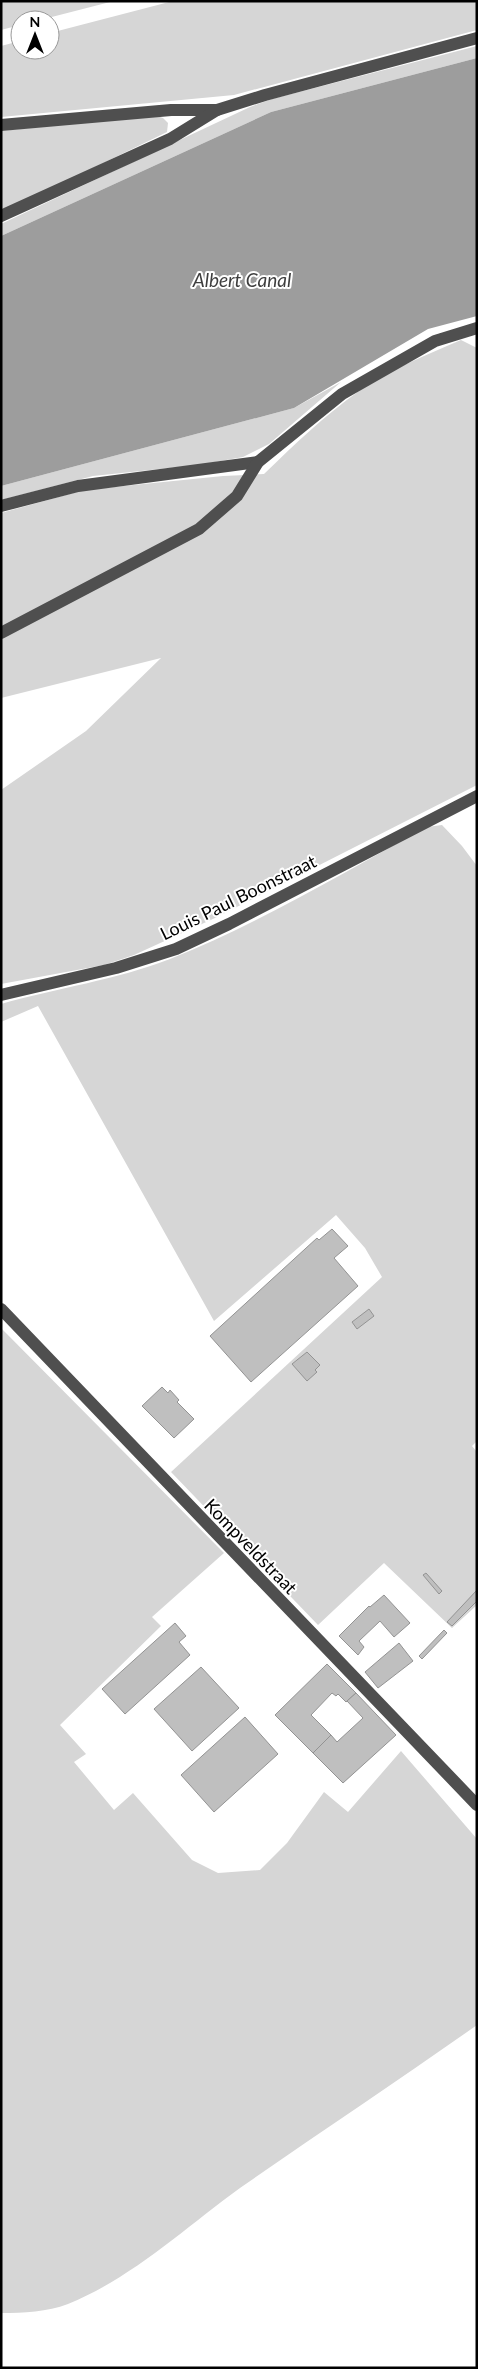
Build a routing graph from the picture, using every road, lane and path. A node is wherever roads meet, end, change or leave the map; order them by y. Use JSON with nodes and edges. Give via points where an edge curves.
{"nodes":[{"id":1,"x":477,"y":38,"type":"edge"},
{"id":2,"x":217,"y":110,"type":"junction"},
{"id":3,"x":1,"y":125,"type":"edge"},
{"id":4,"x":1,"y":216,"type":"edge"},
{"id":5,"x":477,"y":328,"type":"edge"},
{"id":6,"x":258,"y":462,"type":"junction"},
{"id":7,"x":1,"y":506,"type":"edge"},
{"id":8,"x":1,"y":633,"type":"edge"},
{"id":9,"x":477,"y":796,"type":"edge"},
{"id":10,"x":1,"y":994,"type":"edge"},
{"id":11,"x":1,"y":1309,"type":"edge"},
{"id":12,"x":477,"y":1805,"type":"edge"}],
"edges":[{"from":1,"to":2,"type":"street"},
{"from":2,"to":3,"type":"street","via":[[171,110]]},
{"from":2,"to":4,"type":"street","via":[[170,138]]},
{"from":5,"to":6,"type":"street","via":[[435,341],[342,394]]},
{"from":6,"to":7,"type":"street","via":[[78,486]]},
{"from":6,"to":8,"type":"street","via":[[238,496],[199,529]]},
{"from":9,"to":10,"type":"street","name":"Louis Paul Boonstraat","via":[[176,949],[116,968]]},
{"from":11,"to":12,"type":"street","name":"Kompveldstraat"}]}
